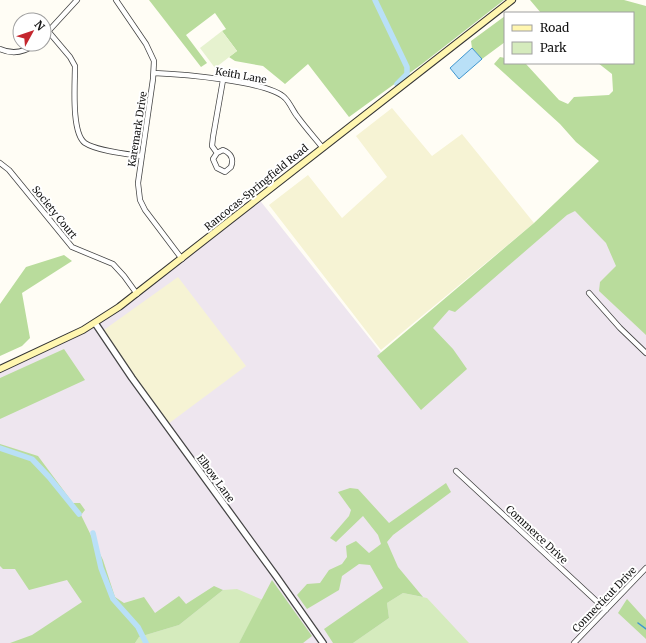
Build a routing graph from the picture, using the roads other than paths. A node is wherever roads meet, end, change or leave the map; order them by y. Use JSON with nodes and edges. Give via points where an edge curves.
{"nodes":[{"id":1,"x":77,"y":0,"type":"edge"},
{"id":2,"x":116,"y":0,"type":"edge"},
{"id":3,"x":512,"y":0,"type":"edge"},
{"id":4,"x":52,"y":27,"type":"edge"},
{"id":5,"x":52,"y":36,"type":"edge"},
{"id":6,"x":0,"y":49,"type":"edge"},
{"id":7,"x":12,"y":52,"type":"edge"},
{"id":8,"x":154,"y":73,"type":"junction"},
{"id":9,"x":223,"y":80,"type":"junction"},
{"id":10,"x":322,"y":147,"type":"junction"},
{"id":11,"x":217,"y":154,"type":"junction"},
{"id":12,"x":142,"y":156,"type":"junction"},
{"id":13,"x":0,"y":163,"type":"edge"},
{"id":14,"x":182,"y":259,"type":"junction"},
{"id":15,"x":589,"y":292,"type":"dead end"},
{"id":16,"x":138,"y":294,"type":"junction"},
{"id":17,"x":95,"y":323,"type":"junction"},
{"id":18,"x":646,"y":353,"type":"edge"},
{"id":19,"x":0,"y":368,"type":"edge"},
{"id":20,"x":456,"y":471,"type":"dead end"},
{"id":21,"x":646,"y":568,"type":"edge"},
{"id":22,"x":606,"y":610,"type":"junction"},
{"id":23,"x":323,"y":643,"type":"edge"},
{"id":24,"x":574,"y":643,"type":"edge"}],
"edges":[{"from":1,"to":4,"type":"street"},
{"from":2,"to":8,"type":"street","name":"Karemark Drive","via":[[149,50],[154,61]]},
{"from":3,"to":10,"type":"main road","name":"Rancocas-Springfield Road"},
{"from":5,"to":12,"type":"street","via":[[75,66],[76,128],[82,140],[93,147]]},
{"from":6,"to":7,"type":"street"},
{"from":8,"to":9,"type":"street","name":"Keith Lane","via":[[187,74]]},
{"from":8,"to":12,"type":"street","name":"Karemark Drive"},
{"from":9,"to":10,"type":"street","name":"Keith Lane","via":[[261,86],[285,98],[296,116]]},
{"from":9,"to":11,"type":"street","via":[[212,137],[212,146]]},
{"from":10,"to":14,"type":"main road","name":"Rancocas-Springfield Road"},
{"from":11,"to":11,"type":"street","via":[[224,150],[227,152],[232,158],[232,167],[225,172],[217,168],[213,159]]},
{"from":12,"to":14,"type":"street","name":"Karemark Drive","via":[[138,183],[140,200]]},
{"from":13,"to":16,"type":"street","name":"Society Court","via":[[9,170],[72,247],[113,264]]},
{"from":14,"to":16,"type":"main road","name":"Rancocas-Springfield Road"},
{"from":15,"to":18,"type":"street"},
{"from":16,"to":17,"type":"main road","name":"Rancocas-Springfield Road"},
{"from":17,"to":19,"type":"main road","name":"Rancocas-Springfield Road"},
{"from":17,"to":23,"type":"street","name":"Elbow Lane"},
{"from":20,"to":22,"type":"street","name":"Commerce Drive"},
{"from":21,"to":22,"type":"street","name":"Connecticut Drive"},
{"from":22,"to":24,"type":"street","name":"Connecticut Drive"}]}
